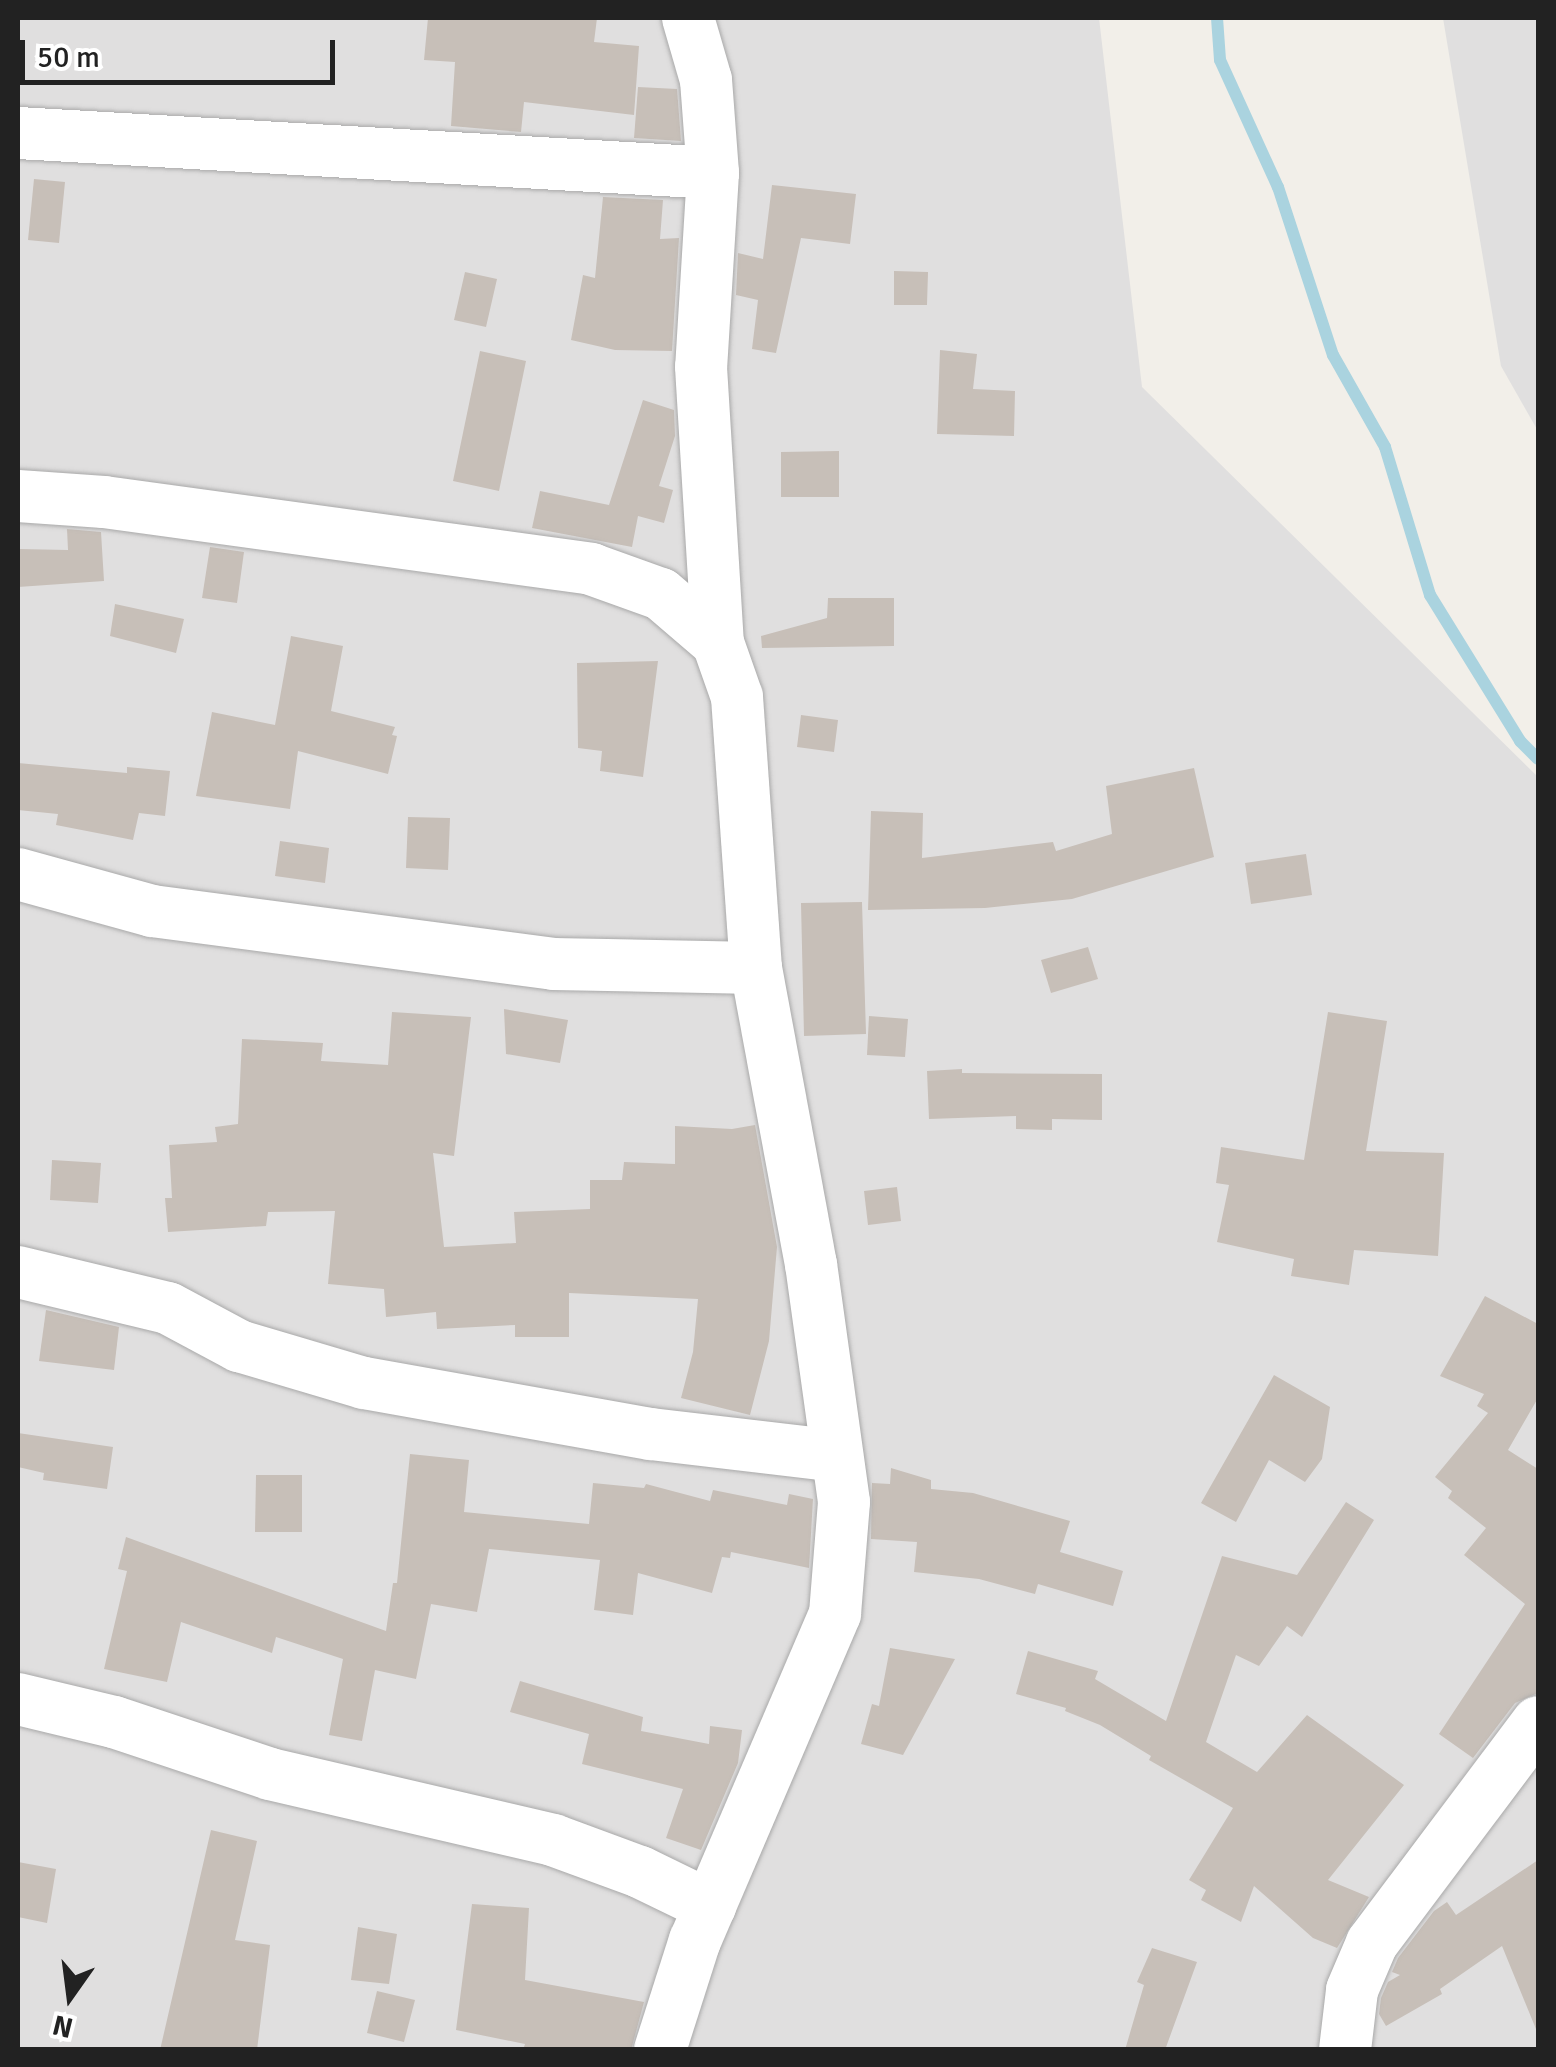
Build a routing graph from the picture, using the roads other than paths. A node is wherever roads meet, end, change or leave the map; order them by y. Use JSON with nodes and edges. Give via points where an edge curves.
{"nodes":[{"id":1,"x":688,"y":18,"type":"edge"},
{"id":2,"x":18,"y":133,"type":"edge"},
{"id":3,"x":713,"y":173,"type":"junction"},
{"id":4,"x":18,"y":496,"type":"edge"},
{"id":5,"x":718,"y":643,"type":"junction"},
{"id":6,"x":18,"y":874,"type":"edge"},
{"id":7,"x":756,"y":968,"type":"junction"},
{"id":8,"x":18,"y":1272,"type":"edge"},
{"id":9,"x":837,"y":1456,"type":"junction"},
{"id":10,"x":18,"y":1698,"type":"edge"},
{"id":11,"x":1538,"y":1722,"type":"edge"},
{"id":12,"x":710,"y":1906,"type":"junction"},
{"id":13,"x":660,"y":2050,"type":"edge"},
{"id":14,"x":1345,"y":2050,"type":"edge"}],
"edges":[{"from":1,"to":3,"type":"street","via":[[706,80]]},
{"from":2,"to":3,"type":"street"},
{"from":3,"to":5,"type":"street","via":[[701,367]]},
{"from":4,"to":5,"type":"street","via":[[104,502],[591,570],[661,594]]},
{"from":5,"to":7,"type":"street","via":[[737,698]]},
{"from":6,"to":7,"type":"street","via":[[152,911],[553,964]]},
{"from":7,"to":9,"type":"street","via":[[811,1264]]},
{"from":8,"to":9,"type":"street","via":[[168,1308],[239,1346],[364,1384],[651,1434]]},
{"from":9,"to":12,"type":"street","via":[[844,1502],[835,1614]]},
{"from":10,"to":12,"type":"street","via":[[270,1774],[553,1840]]},
{"from":11,"to":14,"type":"street","via":[[1372,1944],[1352,1990]]},
{"from":12,"to":13,"type":"street"}]}
